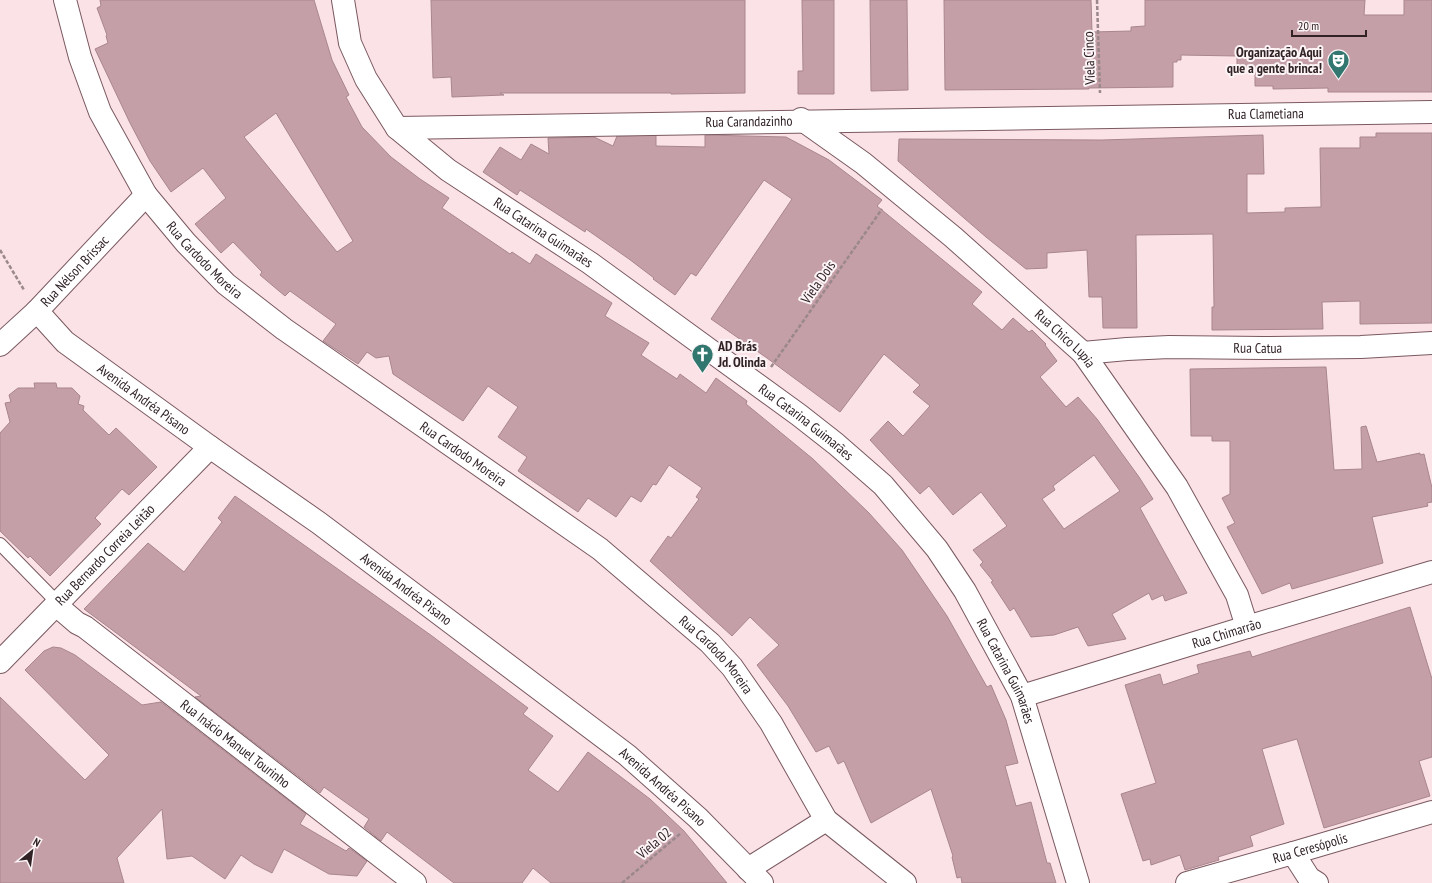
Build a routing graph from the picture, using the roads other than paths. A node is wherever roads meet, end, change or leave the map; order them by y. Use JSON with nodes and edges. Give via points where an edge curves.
{"nodes":[{"id":1,"x":65,"y":0,"type":"edge"},
{"id":2,"x":343,"y":0,"type":"edge"},
{"id":3,"x":1432,"y":112,"type":"edge"},
{"id":4,"x":1100,"y":115,"type":"joint"},
{"id":5,"x":801,"y":119,"type":"junction"},
{"id":6,"x":397,"y":128,"type":"junction"},
{"id":7,"x":146,"y":195,"type":"junction"},
{"id":8,"x":37,"y":311,"type":"junction"},
{"id":9,"x":1432,"y":343,"type":"edge"},
{"id":10,"x":0,"y":344,"type":"edge"},
{"id":11,"x":1084,"y":353,"type":"junction"},
{"id":12,"x":210,"y":446,"type":"junction"},
{"id":13,"x":0,"y":544,"type":"edge"},
{"id":14,"x":1432,"y":572,"type":"edge"},
{"id":15,"x":56,"y":605,"type":"junction"},
{"id":16,"x":1248,"y":627,"type":"junction"},
{"id":17,"x":0,"y":662,"type":"edge"},
{"id":18,"x":1022,"y":696,"type":"junction"},
{"id":19,"x":1432,"y":812,"type":"edge"},
{"id":20,"x":826,"y":820,"type":"junction"},
{"id":21,"x":1293,"y":853,"type":"junction"},
{"id":22,"x":755,"y":876,"type":"edge"},
{"id":23,"x":415,"y":883,"type":"edge"},
{"id":24,"x":905,"y":883,"type":"edge"},
{"id":25,"x":1078,"y":883,"type":"edge"},
{"id":26,"x":1187,"y":883,"type":"edge"},
{"id":27,"x":1317,"y":883,"type":"edge"}],
"edges":[{"from":1,"to":7,"type":"street","name":"Rua Cardodo Moreira","via":[[80,57],[100,112]]},
{"from":2,"to":6,"type":"street","name":"Rua Catarina Guimarães","via":[[350,43],[366,79]]},
{"from":3,"to":4,"type":"street","name":"Rua Clametiana"},
{"from":4,"to":5,"type":"street","name":"Rua Carandazinho"},
{"from":5,"to":6,"type":"street","name":"Rua Carandazinho"},
{"from":5,"to":11,"type":"street","name":"Rua Chico Lupia","via":[[863,163],[953,237]]},
{"from":6,"to":18,"type":"street","name":"Rua Catarina Guimarães","via":[[448,170],[590,263],[758,385],[836,444],[883,485],[932,543],[965,591]]},
{"from":7,"to":8,"type":"street","name":"Rua Nélson Brissac"},
{"from":7,"to":20,"type":"street","name":"Rua Cardodo Moreira","via":[[186,243],[226,284],[284,329],[600,549],[710,642],[732,667],[771,723]]},
{"from":8,"to":10,"type":"street","name":"Rua Nélson Brissac"},
{"from":8,"to":12,"type":"street","name":"Avenida Andréa Pisano","via":[[65,342]]},
{"from":9,"to":11,"type":"street","name":"Rua Catua","via":[[1127,349]]},
{"from":11,"to":16,"type":"street","name":"Rua Chico Lupia","via":[[1177,487],[1237,595]]},
{"from":12,"to":15,"type":"street","name":"Rua Bernardo Correia Leitão"},
{"from":12,"to":22,"type":"street","name":"Avenida Andréa Pisano","via":[[319,523],[627,755],[698,818]]},
{"from":13,"to":15,"type":"lane","via":[[50,595]]},
{"from":14,"to":16,"type":"street","name":"Rua Chimarrão"},
{"from":15,"to":17,"type":"street","name":"Rua Bernardo Correia Leitão"},
{"from":15,"to":23,"type":"street","name":"Rua Inácio Manuel Tourinho"},
{"from":16,"to":18,"type":"street","name":"Rua Chimarrão"},
{"from":18,"to":25,"type":"street","name":"Rua Catarina Guimarães"},
{"from":19,"to":21,"type":"street","name":"Rua Ceresópolis"},
{"from":20,"to":22,"type":"street"},
{"from":20,"to":24,"type":"street","name":"Rua Cardodo Moreira"},
{"from":21,"to":26,"type":"street","name":"Rua Ceresópolis"},
{"from":21,"to":27,"type":"street","via":[[1309,878]]}]}
